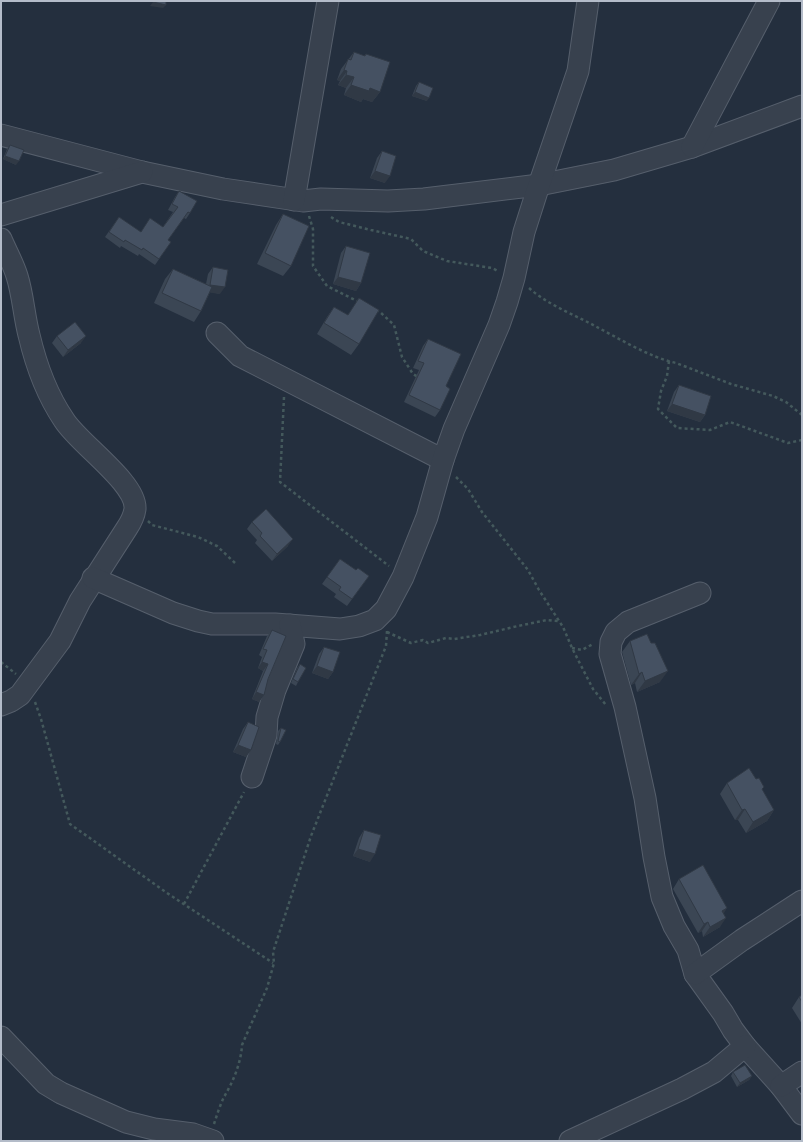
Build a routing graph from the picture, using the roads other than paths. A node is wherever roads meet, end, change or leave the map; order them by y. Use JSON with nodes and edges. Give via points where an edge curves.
{"nodes":[{"id":1,"x":328,"y":1,"type":"edge"},
{"id":2,"x":588,"y":1,"type":"edge"},
{"id":3,"x":769,"y":1,"type":"edge"},
{"id":4,"x":802,"y":106,"type":"edge"},
{"id":5,"x":1,"y":135,"type":"edge"},
{"id":6,"x":692,"y":147,"type":"junction"},
{"id":7,"x":142,"y":172,"type":"junction"},
{"id":8,"x":538,"y":185,"type":"junction"},
{"id":9,"x":298,"y":200,"type":"junction"},
{"id":10,"x":1,"y":215,"type":"edge"},
{"id":11,"x":1,"y":239,"type":"edge"},
{"id":12,"x":216,"y":333,"type":"dead end"},
{"id":13,"x":442,"y":465,"type":"junction"},
{"id":14,"x":94,"y":578,"type":"junction"},
{"id":15,"x":700,"y":593,"type":"dead end"},
{"id":16,"x":290,"y":625,"type":"junction"},
{"id":17,"x":1,"y":705,"type":"edge"},
{"id":18,"x":252,"y":777,"type":"road end"},
{"id":19,"x":802,"y":901,"type":"edge"},
{"id":20,"x":695,"y":974,"type":"junction"},
{"id":21,"x":1,"y":1038,"type":"edge"},
{"id":22,"x":745,"y":1046,"type":"junction"},
{"id":23,"x":802,"y":1072,"type":"edge"},
{"id":24,"x":781,"y":1086,"type":"junction"},
{"id":25,"x":802,"y":1114,"type":"edge"},
{"id":26,"x":213,"y":1141,"type":"edge"},
{"id":27,"x":570,"y":1141,"type":"edge"}],
"edges":[{"from":1,"to":9,"type":"street"},
{"from":2,"to":8,"type":"street","via":[[578,71]]},
{"from":3,"to":6,"type":"street"},
{"from":4,"to":6,"type":"street"},
{"from":5,"to":7,"type":"street"},
{"from":6,"to":8,"type":"street","via":[[614,170]]},
{"from":7,"to":9,"type":"street","via":[[223,189]]},
{"from":7,"to":10,"type":"street"},
{"from":8,"to":9,"type":"street","via":[[424,199]]},
{"from":8,"to":13,"type":"street","via":[[499,325],[454,429]]},
{"from":11,"to":14,"type":"street","via":[[17,275],[29,336],[54,406],[66,424],[125,484],[133,497],[133,518]]},
{"from":12,"to":13,"type":"street","via":[[240,356]]},
{"from":13,"to":16,"type":"street","via":[[427,517],[383,620],[340,629]]},
{"from":14,"to":16,"type":"street","via":[[173,613],[198,621]]},
{"from":14,"to":17,"type":"street","via":[[60,641],[20,695]]},
{"from":15,"to":20,"type":"street","via":[[628,622],[616,632],[611,642],[610,654],[625,707],[645,798],[662,897],[688,950]]},
{"from":16,"to":18,"type":"street","via":[[294,644],[275,690],[267,717],[266,735]]},
{"from":19,"to":20,"type":"street"},
{"from":20,"to":22,"type":"street"},
{"from":21,"to":26,"type":"street","via":[[46,1084],[61,1093],[126,1122],[193,1134]]},
{"from":22,"to":24,"type":"street"},
{"from":22,"to":27,"type":"street","via":[[714,1072]]},
{"from":23,"to":24,"type":"street"},
{"from":24,"to":25,"type":"street"}]}
